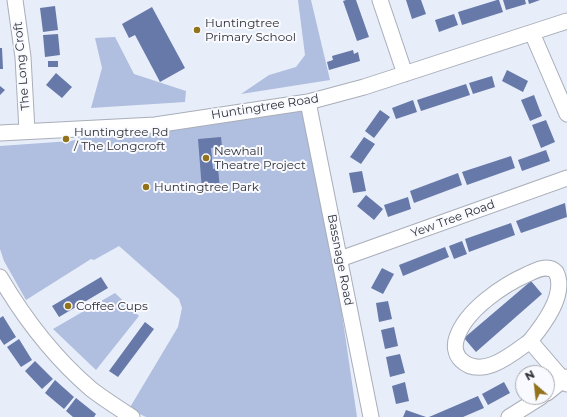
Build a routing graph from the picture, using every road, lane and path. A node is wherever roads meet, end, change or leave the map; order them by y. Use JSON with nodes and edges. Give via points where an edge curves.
{"nodes":[{"id":1,"x":15,"y":0,"type":"edge"},
{"id":2,"x":380,"y":0,"type":"edge"},
{"id":3,"x":567,"y":21,"type":"edge"},
{"id":4,"x":532,"y":33,"type":"junction"},
{"id":5,"x":404,"y":74,"type":"junction"},
{"id":6,"x":308,"y":102,"type":"junction"},
{"id":7,"x":567,"y":114,"type":"edge"},
{"id":8,"x":27,"y":132,"type":"junction"},
{"id":9,"x":0,"y":133,"type":"edge"},
{"id":10,"x":567,"y":178,"type":"edge"},
{"id":11,"x":340,"y":259,"type":"junction"},
{"id":12,"x":0,"y":276,"type":"edge"},
{"id":13,"x":530,"y":341,"type":"junction"},
{"id":14,"x":566,"y":380,"type":"edge"},
{"id":15,"x":555,"y":388,"type":"edge"},
{"id":16,"x":528,"y":405,"type":"edge"},
{"id":17,"x":132,"y":417,"type":"edge"},
{"id":18,"x":371,"y":417,"type":"edge"},
{"id":19,"x":509,"y":417,"type":"edge"}],
"edges":[{"from":1,"to":8,"type":"street","name":"The Long Croft","via":[[23,57]]},
{"from":2,"to":5,"type":"street"},
{"from":3,"to":4,"type":"street","name":"Huntingtree Road"},
{"from":4,"to":5,"type":"street","name":"Huntingtree Road"},
{"from":4,"to":7,"type":"street"},
{"from":5,"to":6,"type":"street","name":"Huntingtree Road"},
{"from":6,"to":8,"type":"street","name":"Huntingtree Road","via":[[155,124]]},
{"from":6,"to":11,"type":"street","name":"Bassnage Road"},
{"from":8,"to":9,"type":"street","name":"Huntingtree Road"},
{"from":10,"to":11,"type":"street","name":"Yew Tree Road"},
{"from":11,"to":18,"type":"street","name":"Bassnage Road"},
{"from":12,"to":17,"type":"street","via":[[40,335],[61,359],[91,388]]},
{"from":13,"to":13,"type":"street","via":[[497,362],[478,368],[469,366],[462,360],[455,347],[456,338],[462,327],[504,286],[534,270],[554,270],[560,276],[563,286],[562,299]]},
{"from":13,"to":14,"type":"street"},
{"from":14,"to":15,"type":"street"},
{"from":16,"to":19,"type":"street"}]}
